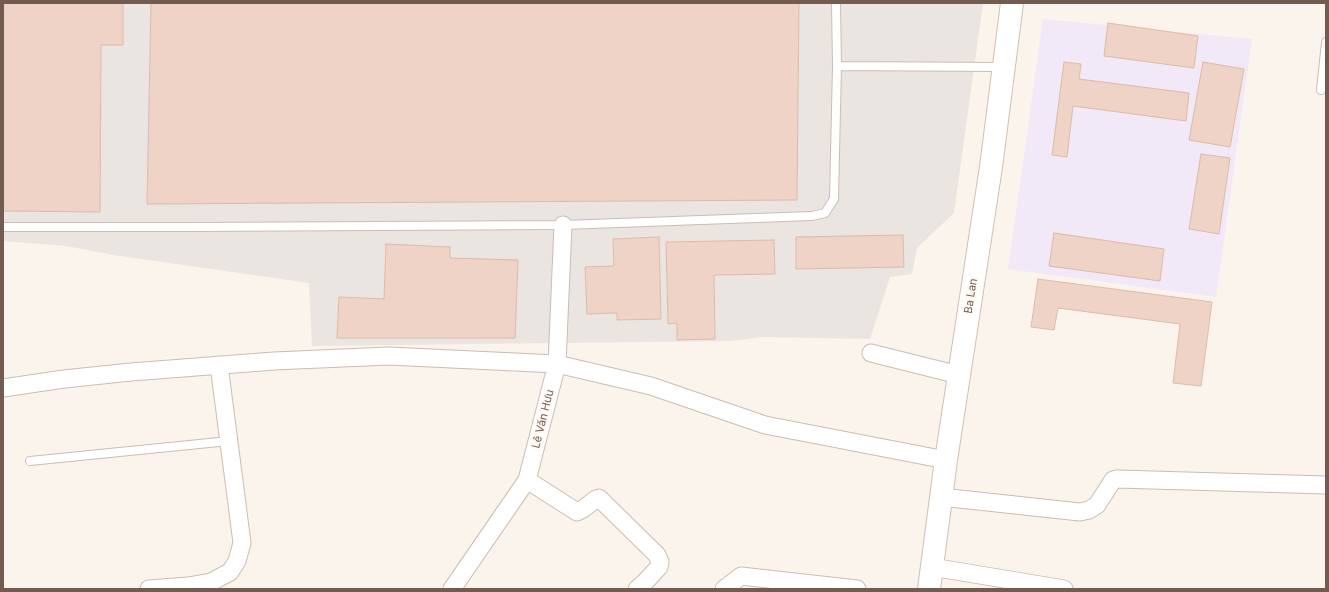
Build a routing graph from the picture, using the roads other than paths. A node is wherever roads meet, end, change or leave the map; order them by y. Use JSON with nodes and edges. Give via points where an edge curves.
{"nodes":[{"id":1,"x":836,"y":3,"type":"edge"},
{"id":2,"x":1012,"y":3,"type":"edge"},
{"id":3,"x":1326,"y":42,"type":"edge"},
{"id":4,"x":837,"y":66,"type":"junction"},
{"id":5,"x":1004,"y":67,"type":"junction"},
{"id":6,"x":1321,"y":90,"type":"dead end"},
{"id":7,"x":563,"y":225,"type":"junction"},
{"id":8,"x":3,"y":227,"type":"edge"},
{"id":9,"x":871,"y":353,"type":"dead end"},
{"id":10,"x":557,"y":364,"type":"junction"},
{"id":11,"x":219,"y":365,"type":"junction"},
{"id":12,"x":959,"y":375,"type":"junction"},
{"id":13,"x":3,"y":388,"type":"edge"},
{"id":14,"x":229,"y":441,"type":"junction"},
{"id":15,"x":946,"y":460,"type":"junction"},
{"id":16,"x":30,"y":461,"type":"dead end"},
{"id":17,"x":527,"y":480,"type":"junction"},
{"id":18,"x":1326,"y":485,"type":"edge"},
{"id":19,"x":942,"y":497,"type":"junction"},
{"id":20,"x":932,"y":567,"type":"junction"},
{"id":21,"x":745,"y":583,"type":"edge"},
{"id":22,"x":188,"y":587,"type":"edge"},
{"id":23,"x":149,"y":589,"type":"edge"},
{"id":24,"x":452,"y":589,"type":"edge"},
{"id":25,"x":637,"y":589,"type":"edge"},
{"id":26,"x":724,"y":589,"type":"edge"},
{"id":27,"x":857,"y":589,"type":"edge"},
{"id":28,"x":929,"y":589,"type":"edge"},
{"id":29,"x":1064,"y":589,"type":"edge"}],
"edges":[{"from":1,"to":4,"type":"lane"},
{"from":2,"to":5,"type":"street","name":"Ba Lan"},
{"from":3,"to":6,"type":"lane"},
{"from":4,"to":5,"type":"lane"},
{"from":4,"to":7,"type":"lane","via":[[834,199],[825,213],[812,216]]},
{"from":5,"to":12,"type":"street","name":"Ba Lan"},
{"from":7,"to":8,"type":"lane"},
{"from":7,"to":10,"type":"street","name":"Lê Văn Hưu"},
{"from":9,"to":12,"type":"street"},
{"from":10,"to":11,"type":"street","via":[[389,356],[274,360]]},
{"from":10,"to":15,"type":"street","via":[[651,386],[765,425]]},
{"from":10,"to":17,"type":"street","name":"Lê Văn Hưu"},
{"from":11,"to":13,"type":"street","via":[[64,379]]},
{"from":11,"to":14,"type":"street"},
{"from":12,"to":15,"type":"street","name":"Ba Lan"},
{"from":14,"to":16,"type":"lane"},
{"from":14,"to":22,"type":"street","via":[[242,543],[237,561],[230,572],[211,582]]},
{"from":15,"to":19,"type":"street","name":"Ba Lan"},
{"from":17,"to":24,"type":"street","name":"Lê Văn Hưu"},
{"from":17,"to":25,"type":"street","via":[[577,512],[599,498],[660,562],[657,570]]},
{"from":18,"to":19,"type":"street","via":[[1116,478],[1112,480],[1097,506],[1080,512]]},
{"from":19,"to":20,"type":"street","name":"Ba Lan"},
{"from":20,"to":28,"type":"street","name":"Ba Lan"},
{"from":20,"to":29,"type":"street"},
{"from":21,"to":26,"type":"street"},
{"from":21,"to":27,"type":"street"},
{"from":22,"to":23,"type":"street"}]}
